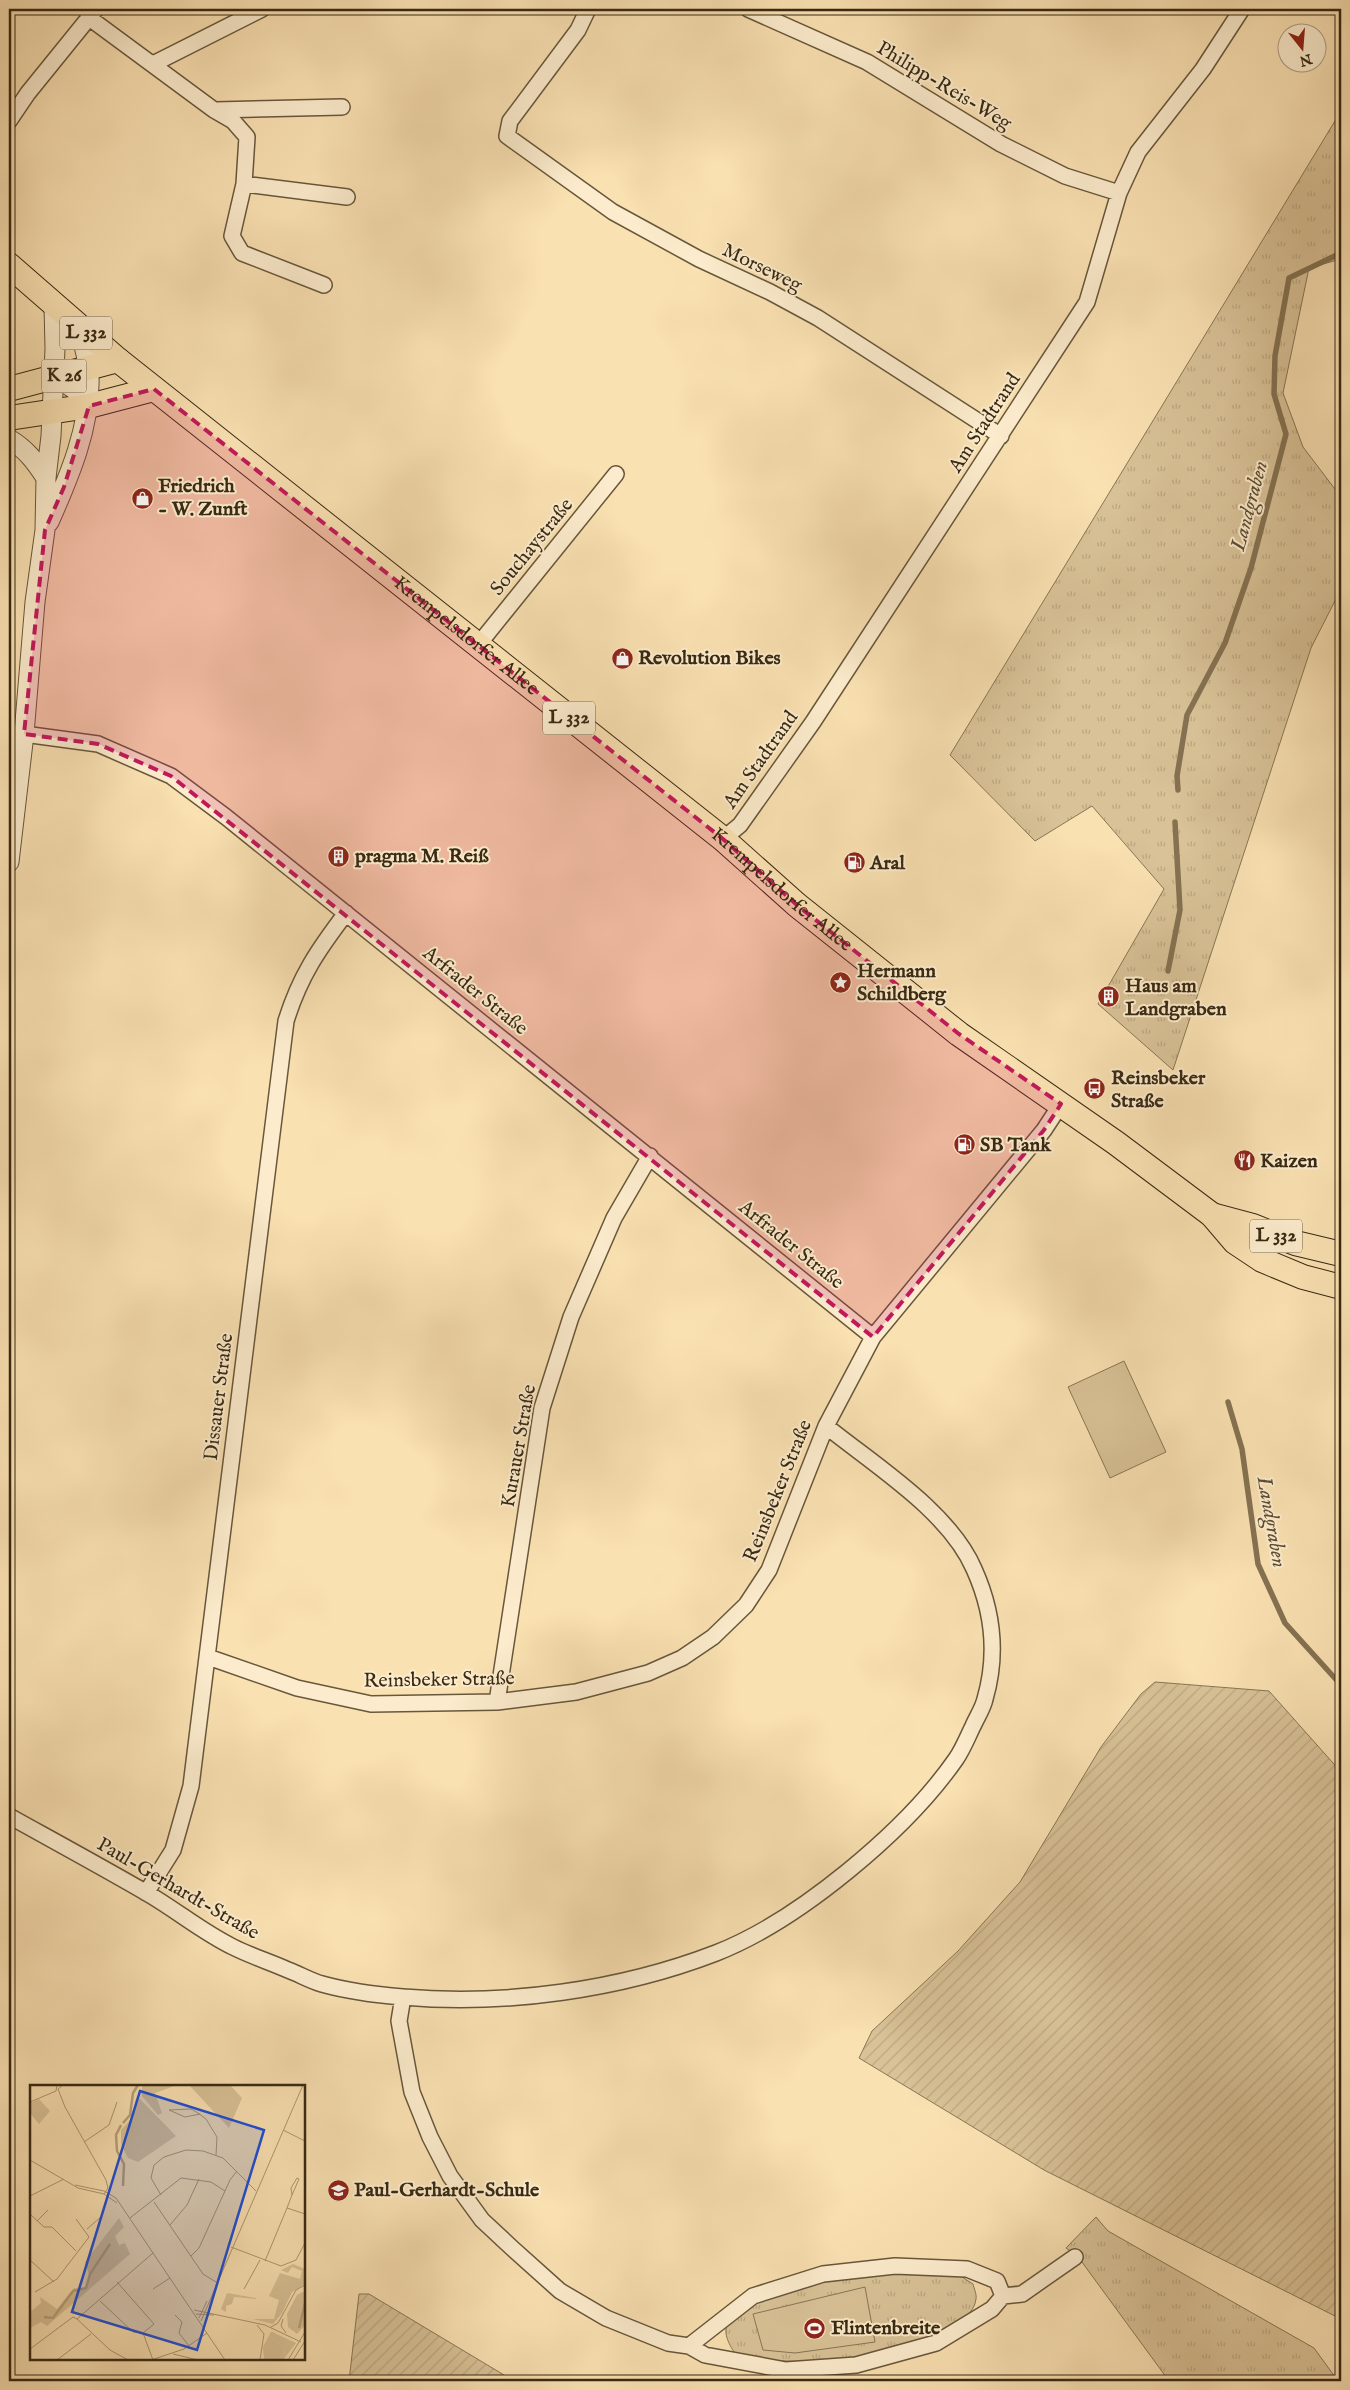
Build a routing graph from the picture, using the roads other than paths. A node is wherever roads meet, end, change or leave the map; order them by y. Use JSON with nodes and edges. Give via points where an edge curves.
{"nodes":[{"id":1,"x":262,"y":9,"type":"edge"},
{"id":2,"x":588,"y":9,"type":"edge"},
{"id":3,"x":748,"y":9,"type":"edge"},
{"id":4,"x":1242,"y":9,"type":"edge"},
{"id":5,"x":92,"y":13,"type":"edge"},
{"id":6,"x":154,"y":64,"type":"junction"},
{"id":7,"x":342,"y":107,"type":"dead end"},
{"id":8,"x":214,"y":110,"type":"junction"},
{"id":9,"x":9,"y":121,"type":"edge"},
{"id":10,"x":244,"y":184,"type":"junction"},
{"id":11,"x":1119,"y":194,"type":"junction"},
{"id":12,"x":347,"y":197,"type":"dead end"},
{"id":13,"x":9,"y":265,"type":"edge"},
{"id":14,"x":324,"y":285,"type":"dead end"},
{"id":15,"x":54,"y":306,"type":"junction"},
{"id":16,"x":80,"y":328,"type":"junction"},
{"id":17,"x":118,"y":360,"type":"junction"},
{"id":18,"x":88,"y":369,"type":"junction"},
{"id":19,"x":54,"y":378,"type":"junction"},
{"id":20,"x":9,"y":388,"type":"edge"},
{"id":21,"x":154,"y":389,"type":"junction"},
{"id":22,"x":89,"y":406,"type":"junction"},
{"id":23,"x":52,"y":411,"type":"junction"},
{"id":24,"x":9,"y":418,"type":"edge"},
{"id":25,"x":1001,"y":436,"type":"junction"},
{"id":26,"x":9,"y":439,"type":"edge"},
{"id":27,"x":616,"y":474,"type":"dead end"},
{"id":28,"x":46,"y":478,"type":"junction"},
{"id":29,"x":45,"y":530,"type":"junction"},
{"id":30,"x":478,"y":645,"type":"junction"},
{"id":31,"x":24,"y":734,"type":"junction"},
{"id":32,"x":723,"y":840,"type":"junction"},
{"id":33,"x":9,"y":862,"type":"edge"},
{"id":34,"x":346,"y":913,"type":"junction"},
{"id":35,"x":1061,"y":1104,"type":"junction"},
{"id":36,"x":650,"y":1156,"type":"junction"},
{"id":37,"x":1212,"y":1215,"type":"junction"},
{"id":38,"x":1341,"y":1254,"type":"edge"},
{"id":39,"x":1341,"y":1287,"type":"edge"},
{"id":40,"x":873,"y":1337,"type":"junction"},
{"id":41,"x":826,"y":1426,"type":"junction"},
{"id":42,"x":208,"y":1657,"type":"junction"},
{"id":43,"x":497,"y":1702,"type":"junction"},
{"id":44,"x":9,"y":1816,"type":"edge"},
{"id":45,"x":146,"y":1893,"type":"junction"},
{"id":46,"x":403,"y":1997,"type":"junction"},
{"id":47,"x":1075,"y":2257,"type":"dead end"},
{"id":48,"x":1003,"y":2296,"type":"junction"},
{"id":49,"x":689,"y":2346,"type":"junction"}],
"edges":[{"from":1,"to":6,"type":"street"},
{"from":2,"to":25,"type":"street","name":"Morseweg","via":[[578,30],[510,121],[507,136],[613,212],[699,260],[818,318]]},
{"from":3,"to":11,"type":"street","name":"Philipp-Reis-Weg","via":[[867,62],[1000,144],[1065,176]]},
{"from":4,"to":11,"type":"street","name":"Am Stadtrand","via":[[1203,69],[1138,152]]},
{"from":5,"to":6,"type":"street"},
{"from":5,"to":9,"type":"street"},
{"from":6,"to":8,"type":"street"},
{"from":7,"to":8,"type":"street"},
{"from":8,"to":10,"type":"street","via":[[233,120],[247,137]]},
{"from":10,"to":12,"type":"street"},
{"from":10,"to":14,"type":"street","via":[[232,236],[242,252]]},
{"from":11,"to":25,"type":"street","name":"Am Stadtrand","via":[[1088,302]]},
{"from":13,"to":15,"type":"main road","name":"Krempelsdorfer Allee","number":"L 332"},
{"from":15,"to":16,"type":"main road","name":"Krempelsdorfer Allee","number":"L 332"},
{"from":15,"to":19,"type":"street"},
{"from":16,"to":17,"type":"main road","name":"Krempelsdorfer Allee","number":"L 332"},
{"from":16,"to":18,"type":"street"},
{"from":17,"to":18,"type":"main road","number":"K 26"},
{"from":17,"to":21,"type":"main road","name":"Krempelsdorfer Allee","number":"L 332"},
{"from":18,"to":19,"type":"main road","number":"K 26"},
{"from":18,"to":22,"type":"street"},
{"from":19,"to":20,"type":"main road","number":"K 26"},
{"from":19,"to":22,"type":"street","via":[[70,384]]},
{"from":19,"to":23,"type":"street"},
{"from":21,"to":22,"type":"main road","number":"K 26"},
{"from":21,"to":30,"type":"main road","name":"Krempelsdorfer Allee","number":"L 332"},
{"from":22,"to":23,"type":"main road","number":"K 26"},
{"from":22,"to":29,"type":"street","via":[[64,487]]},
{"from":23,"to":24,"type":"main road","number":"K 26"},
{"from":23,"to":28,"type":"street"},
{"from":25,"to":32,"type":"street","name":"Am Stadtrand","via":[[813,722],[740,824]]},
{"from":26,"to":28,"type":"street","via":[[22,446]]},
{"from":27,"to":30,"type":"street","name":"Souchaystraße"},
{"from":28,"to":29,"type":"street"},
{"from":29,"to":31,"type":"street","via":[[35,602]]},
{"from":30,"to":32,"type":"main road","name":"Krempelsdorfer Allee","number":"L 332"},
{"from":31,"to":33,"type":"street"},
{"from":31,"to":34,"type":"street","name":"Arfrader Straße","via":[[98,744],[171,776]]},
{"from":32,"to":35,"type":"main road","name":"Krempelsdorfer Allee","number":"L 332","via":[[797,905],[959,1034]]},
{"from":34,"to":36,"type":"street","name":"Arfrader Straße"},
{"from":34,"to":42,"type":"street","name":"Dissauer Straße","via":[[313,957],[295,993],[285,1028]]},
{"from":35,"to":37,"type":"main road","name":"Krempelsdorfer Allee","number":"L 332"},
{"from":35,"to":40,"type":"street","name":"Reinsbeker Straße","via":[[1038,1137]]},
{"from":36,"to":40,"type":"street","name":"Arfrader Straße"},
{"from":36,"to":43,"type":"street","name":"Kurauer Straße","via":[[614,1218],[571,1317],[542,1408]]},
{"from":37,"to":38,"type":"main road","number":"L 332","via":[[1253,1226],[1296,1244]]},
{"from":37,"to":39,"type":"main road","number":"L 332","via":[[1235,1242],[1262,1260],[1303,1277]]},
{"from":40,"to":41,"type":"street","name":"Reinsbeker Straße"},
{"from":41,"to":43,"type":"street","name":"Reinsbeker Straße","via":[[769,1570],[746,1605],[714,1637],[682,1658],[648,1673],[576,1692]]},
{"from":41,"to":46,"type":"street","name":"Paul-Gerhardt-Straße","via":[[929,1509],[973,1566],[993,1632],[994,1658],[985,1702],[957,1757],[908,1817],[837,1879],[771,1926],[719,1952],[660,1972],[550,1994],[490,1998]]},
{"from":42,"to":43,"type":"street","name":"Reinsbeker Straße","via":[[297,1688],[371,1704]]},
{"from":42,"to":45,"type":"street","name":"Dissauer Straße","via":[[191,1786],[173,1850]]},
{"from":44,"to":45,"type":"street","name":"Paul-Gerhardt-Straße"},
{"from":45,"to":46,"type":"street","name":"Paul-Gerhardt-Straße","via":[[231,1946],[321,1984]]},
{"from":46,"to":49,"type":"street","via":[[399,2021],[412,2092],[450,2176],[482,2220],[560,2291],[606,2318],[668,2343]]},
{"from":47,"to":48,"type":"street","via":[[1022,2294]]},
{"from":48,"to":49,"type":"street","via":[[992,2309],[936,2343],[856,2365],[786,2370],[705,2356]]},
{"from":48,"to":49,"type":"street","via":[[997,2281],[967,2269],[895,2266],[823,2274],[753,2296]]}]}
